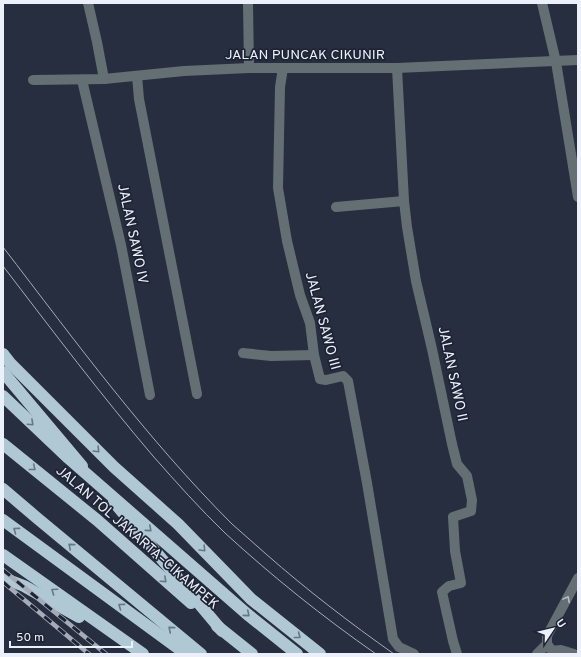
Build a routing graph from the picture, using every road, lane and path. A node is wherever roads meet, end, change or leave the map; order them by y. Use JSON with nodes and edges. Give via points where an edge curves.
{"nodes":[{"id":1,"x":88,"y":3,"type":"edge"},
{"id":2,"x":248,"y":3,"type":"edge"},
{"id":3,"x":542,"y":3,"type":"edge"},
{"id":4,"x":578,"y":60,"type":"edge"},
{"id":5,"x":556,"y":62,"type":"junction"},
{"id":6,"x":249,"y":68,"type":"junction"},
{"id":7,"x":283,"y":68,"type":"junction"},
{"id":8,"x":397,"y":68,"type":"junction"},
{"id":9,"x":137,"y":76,"type":"junction"},
{"id":10,"x":104,"y":79,"type":"junction"},
{"id":11,"x":33,"y":80,"type":"dead end"},
{"id":12,"x":82,"y":80,"type":"junction"},
{"id":13,"x":578,"y":197,"type":"edge"},
{"id":14,"x":404,"y":201,"type":"junction"},
{"id":15,"x":336,"y":207,"type":"dead end"},
{"id":16,"x":243,"y":353,"type":"dead end"},
{"id":17,"x":3,"y":354,"type":"edge"},
{"id":18,"x":314,"y":355,"type":"junction"},
{"id":19,"x":3,"y":372,"type":"edge"},
{"id":20,"x":196,"y":394,"type":"dead end"},
{"id":21,"x":150,"y":395,"type":"dead end"},
{"id":22,"x":3,"y":396,"type":"edge"},
{"id":23,"x":3,"y":444,"type":"edge"},
{"id":24,"x":3,"y":489,"type":"edge"},
{"id":25,"x":3,"y":520,"type":"edge"},
{"id":26,"x":3,"y":555,"type":"edge"},
{"id":27,"x":3,"y":578,"type":"edge"},
{"id":28,"x":578,"y":578,"type":"edge"},
{"id":29,"x":222,"y":631,"type":"junction"},
{"id":30,"x":547,"y":644,"type":"junction"},
{"id":31,"x":133,"y":654,"type":"edge"},
{"id":32,"x":143,"y":654,"type":"edge"},
{"id":33,"x":186,"y":654,"type":"edge"},
{"id":34,"x":201,"y":654,"type":"edge"},
{"id":35,"x":252,"y":654,"type":"edge"},
{"id":36,"x":297,"y":654,"type":"edge"},
{"id":37,"x":320,"y":654,"type":"edge"},
{"id":38,"x":414,"y":654,"type":"edge"},
{"id":39,"x":457,"y":654,"type":"edge"},
{"id":40,"x":537,"y":654,"type":"edge"},
{"id":41,"x":574,"y":654,"type":"edge"}],
"edges":[{"from":1,"to":10,"type":"street"},
{"from":2,"to":6,"type":"street"},
{"from":3,"to":5,"type":"street"},
{"from":4,"to":5,"type":"street","name":"JALAN PUNCAK CIKUNIR"},
{"from":5,"to":8,"type":"street","name":"JALAN PUNCAK CIKUNIR"},
{"from":5,"to":13,"type":"street"},
{"from":6,"to":7,"type":"street","name":"JALAN PUNCAK CIKUNIR"},
{"from":6,"to":9,"type":"street","name":"JALAN PUNCAK CIKUNIR"},
{"from":7,"to":8,"type":"street","name":"JALAN PUNCAK CIKUNIR"},
{"from":7,"to":18,"type":"street","name":"JALAN SAWO III","via":[[280,88],[278,188],[287,241],[310,324]]},
{"from":8,"to":14,"type":"street","name":"JALAN SAWO II"},
{"from":9,"to":10,"type":"street","name":"JALAN PUNCAK CIKUNIR"},
{"from":9,"to":20,"type":"street","via":[[139,99]]},
{"from":10,"to":12,"type":"street","name":"JALAN PUNCAK CIKUNIR"},
{"from":11,"to":12,"type":"street","name":"JALAN PUNCAK CIKUNIR"},
{"from":12,"to":21,"type":"street","name":"JALAN SAWO IV","via":[[121,245]]},
{"from":14,"to":15,"type":"street"},
{"from":14,"to":39,"type":"street","name":"JALAN SAWO II","via":[[416,281],[457,464],[467,476],[472,500],[471,511],[453,517],[455,551],[461,583],[449,586],[442,592]]},
{"from":16,"to":18,"type":"street","via":[[271,356]]},
{"from":17,"to":37,"type":"highway","one_way":true,"via":[[114,468],[178,524],[251,599]]},
{"from":18,"to":38,"type":"street","name":"JALAN SAWO III","via":[[320,379],[343,376],[348,381],[393,639],[399,647]]},
{"from":19,"to":29,"type":"highway"},
{"from":22,"to":36,"type":"highway","one_way":true,"bridge":true,"via":[[66,456],[235,604]]},
{"from":23,"to":29,"type":"highway","name":"JALAN TOL JAKARTA–CIKAMPEK","one_way":true,"via":[[97,520]]},
{"from":34,"to":24,"type":"highway","one_way":true},
{"from":33,"to":25,"type":"highway","one_way":true},
{"from":32,"to":26,"type":"highway","one_way":true},
{"from":27,"to":31,"type":"highway","via":[[24,586],[93,626]]},
{"from":30,"to":28,"type":"street","one_way":true,"via":[[547,636]]},
{"from":29,"to":35,"type":"highway","name":"JALAN TOL JAKARTA–CIKAMPEK"},
{"from":30,"to":40,"type":"street"},
{"from":30,"to":41,"type":"street","via":[[552,650]]}]}
